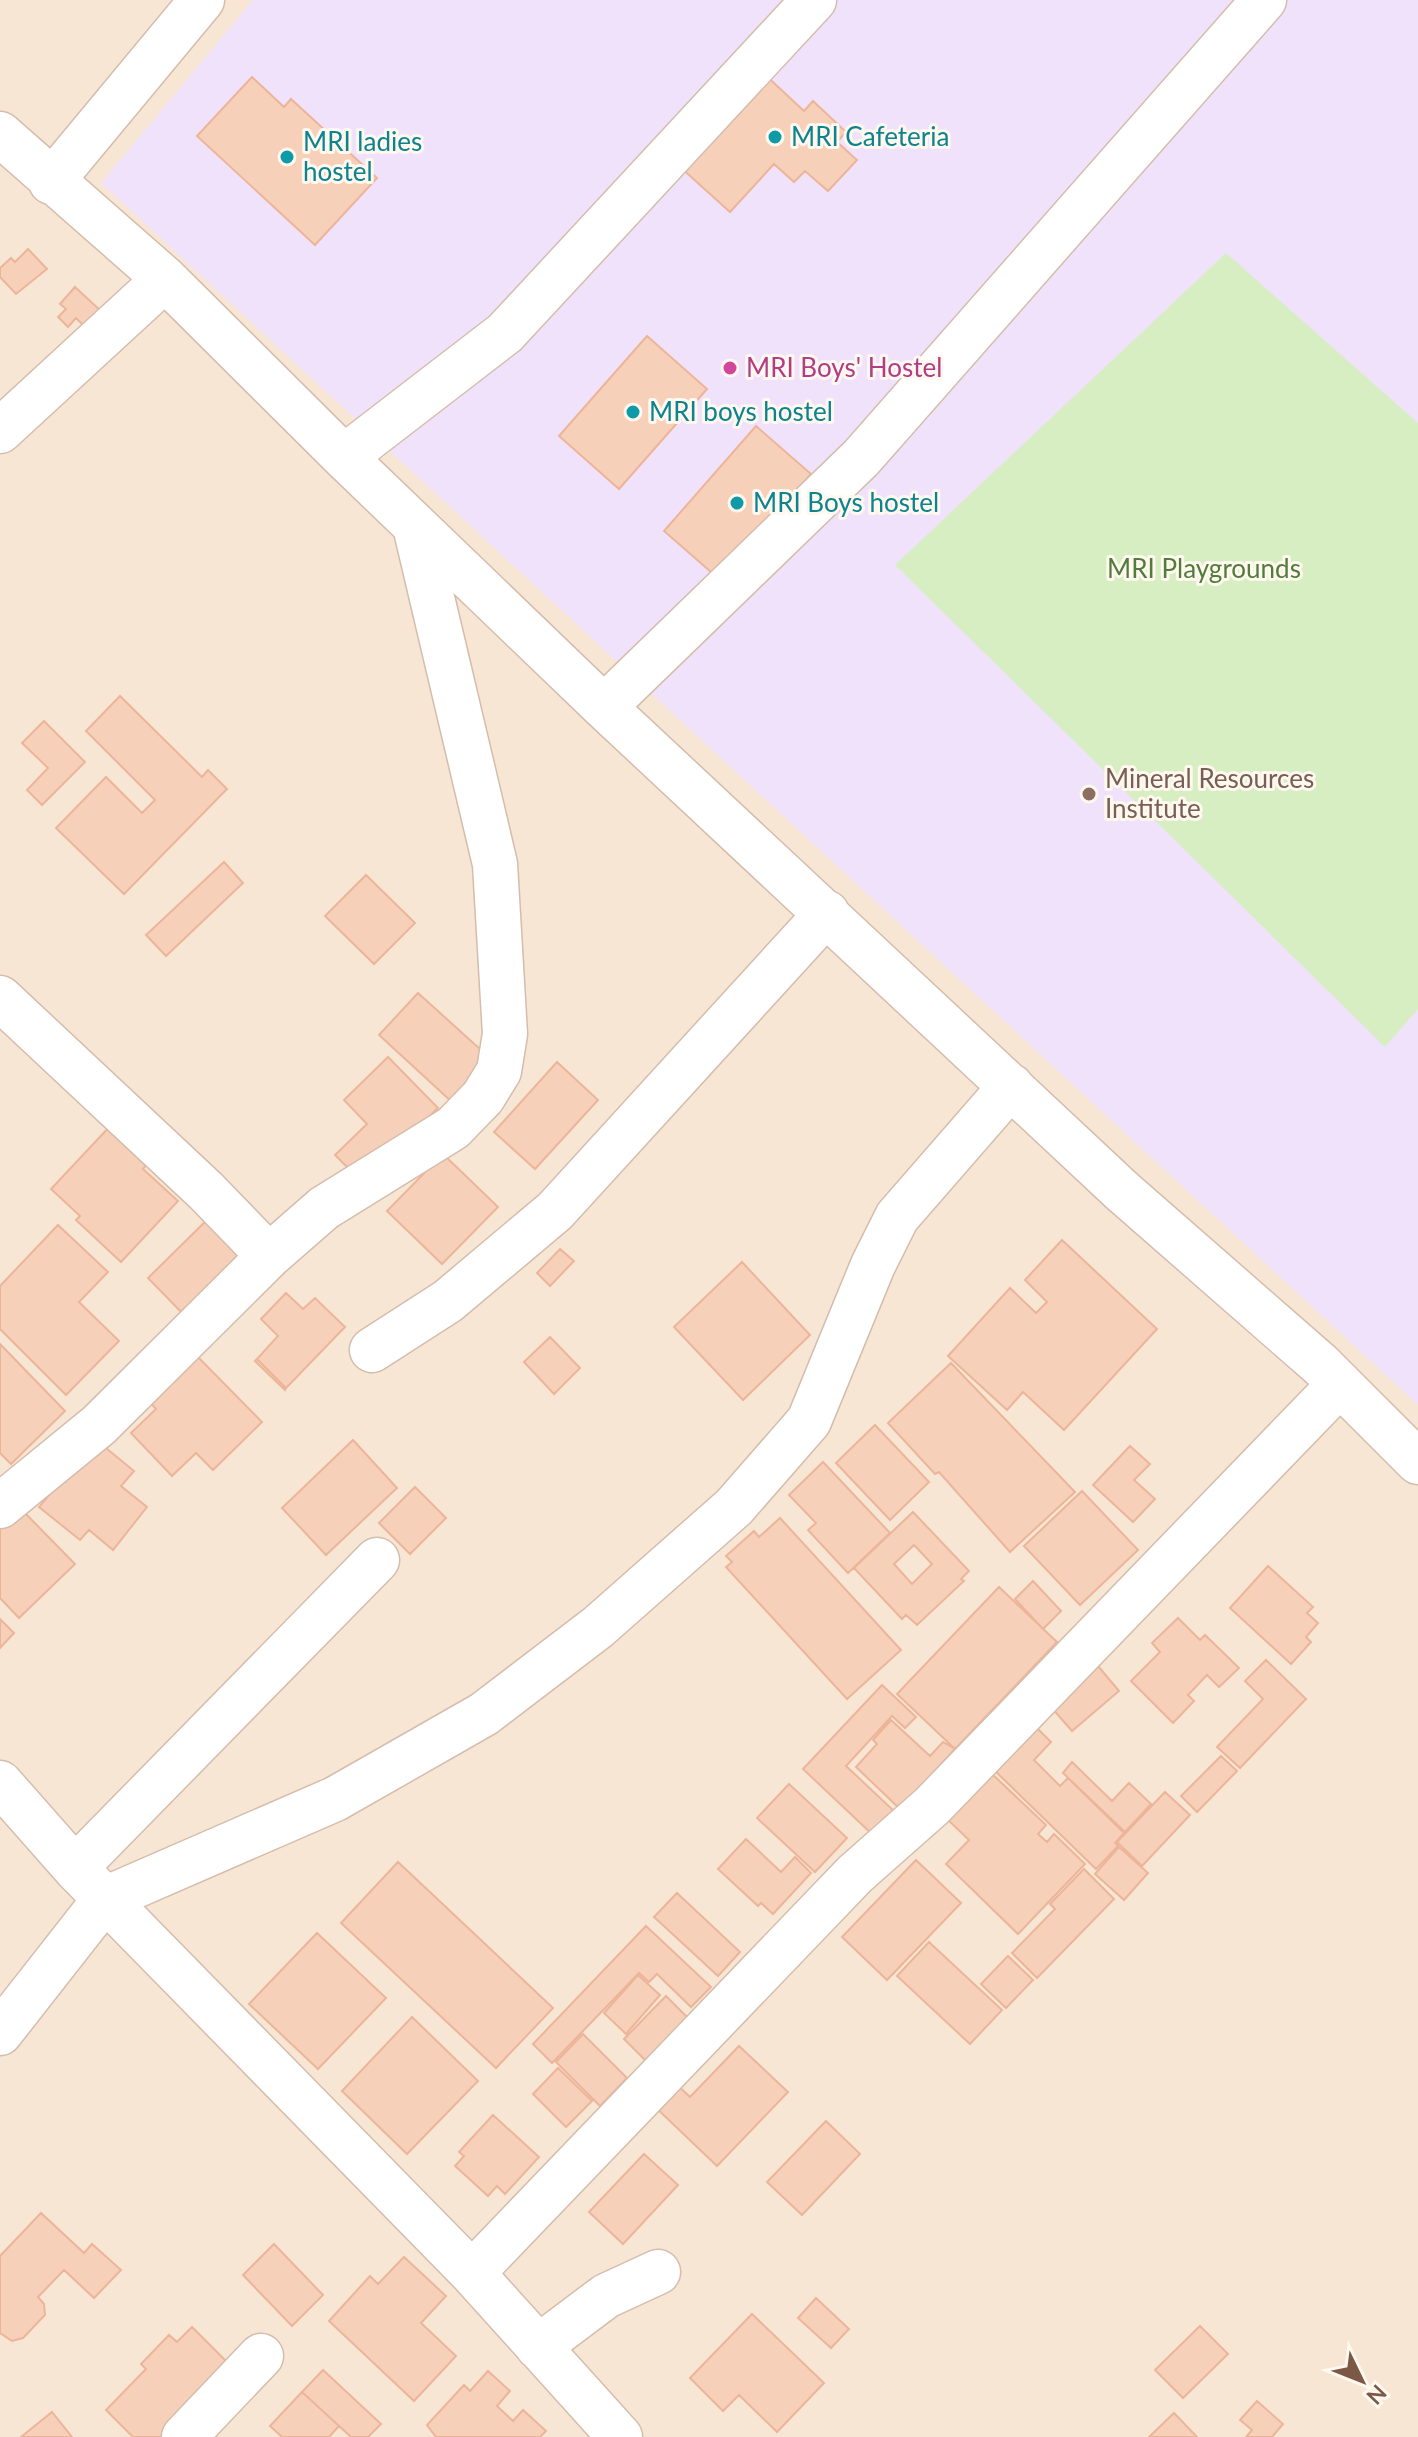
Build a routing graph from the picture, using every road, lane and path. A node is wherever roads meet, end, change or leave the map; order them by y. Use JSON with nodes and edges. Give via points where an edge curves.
{"nodes":[{"id":1,"x":202,"y":0,"type":"edge"},
{"id":2,"x":814,"y":0,"type":"edge"},
{"id":3,"x":1264,"y":0,"type":"edge"},
{"id":4,"x":0,"y":134,"type":"edge"},
{"id":5,"x":51,"y":182,"type":"junction"},
{"id":6,"x":165,"y":279,"type":"junction"},
{"id":7,"x":0,"y":431,"type":"edge"},
{"id":8,"x":344,"y":457,"type":"junction"},
{"id":9,"x":415,"y":526,"type":"junction"},
{"id":10,"x":604,"y":707,"type":"junction"},
{"id":11,"x":827,"y":913,"type":"junction"},
{"id":12,"x":0,"y":998,"type":"edge"},
{"id":13,"x":1011,"y":1086,"type":"junction"},
{"id":14,"x":269,"y":1256,"type":"junction"},
{"id":15,"x":372,"y":1350,"type":"dead end"},
{"id":16,"x":1340,"y":1384,"type":"junction"},
{"id":17,"x":1418,"y":1462,"type":"edge"},
{"id":18,"x":0,"y":1506,"type":"edge"},
{"id":19,"x":377,"y":1560,"type":"dead end"},
{"id":20,"x":0,"y":1783,"type":"edge"},
{"id":21,"x":75,"y":1868,"type":"junction"},
{"id":22,"x":105,"y":1899,"type":"junction"},
{"id":23,"x":0,"y":2033,"type":"edge"},
{"id":24,"x":658,"y":2272,"type":"dead end"},
{"id":25,"x":472,"y":2273,"type":"junction"},
{"id":26,"x":538,"y":2347,"type":"junction"},
{"id":27,"x":261,"y":2356,"type":"dead end"},
{"id":28,"x":595,"y":2429,"type":"edge"},
{"id":29,"x":184,"y":2437,"type":"edge"}],
"edges":[{"from":1,"to":5,"type":"street"},
{"from":2,"to":8,"type":"street","via":[[505,333]]},
{"from":3,"to":10,"type":"street","via":[[861,458]]},
{"from":4,"to":5,"type":"street"},
{"from":5,"to":6,"type":"street"},
{"from":6,"to":7,"type":"street"},
{"from":6,"to":8,"type":"street"},
{"from":8,"to":9,"type":"street"},
{"from":9,"to":10,"type":"street"},
{"from":9,"to":14,"type":"street","via":[[495,864],[505,1034],[499,1071],[453,1128],[324,1208]]},
{"from":10,"to":11,"type":"street"},
{"from":11,"to":13,"type":"street"},
{"from":11,"to":15,"type":"street","via":[[555,1211],[448,1301]]},
{"from":12,"to":14,"type":"street"},
{"from":13,"to":16,"type":"street"},
{"from":13,"to":22,"type":"street","via":[[897,1217],[809,1421],[734,1507],[598,1627],[484,1714],[335,1799]]},
{"from":14,"to":18,"type":"street","via":[[99,1425]]},
{"from":16,"to":17,"type":"street"},
{"from":16,"to":25,"type":"street","via":[[932,1806],[855,1874]]},
{"from":19,"to":21,"type":"street"},
{"from":20,"to":21,"type":"street"},
{"from":21,"to":22,"type":"street"},
{"from":22,"to":23,"type":"street"},
{"from":22,"to":25,"type":"street"},
{"from":24,"to":26,"type":"street","via":[[606,2296]]},
{"from":25,"to":26,"type":"street"},
{"from":26,"to":28,"type":"street"},
{"from":27,"to":29,"type":"street"}]}
